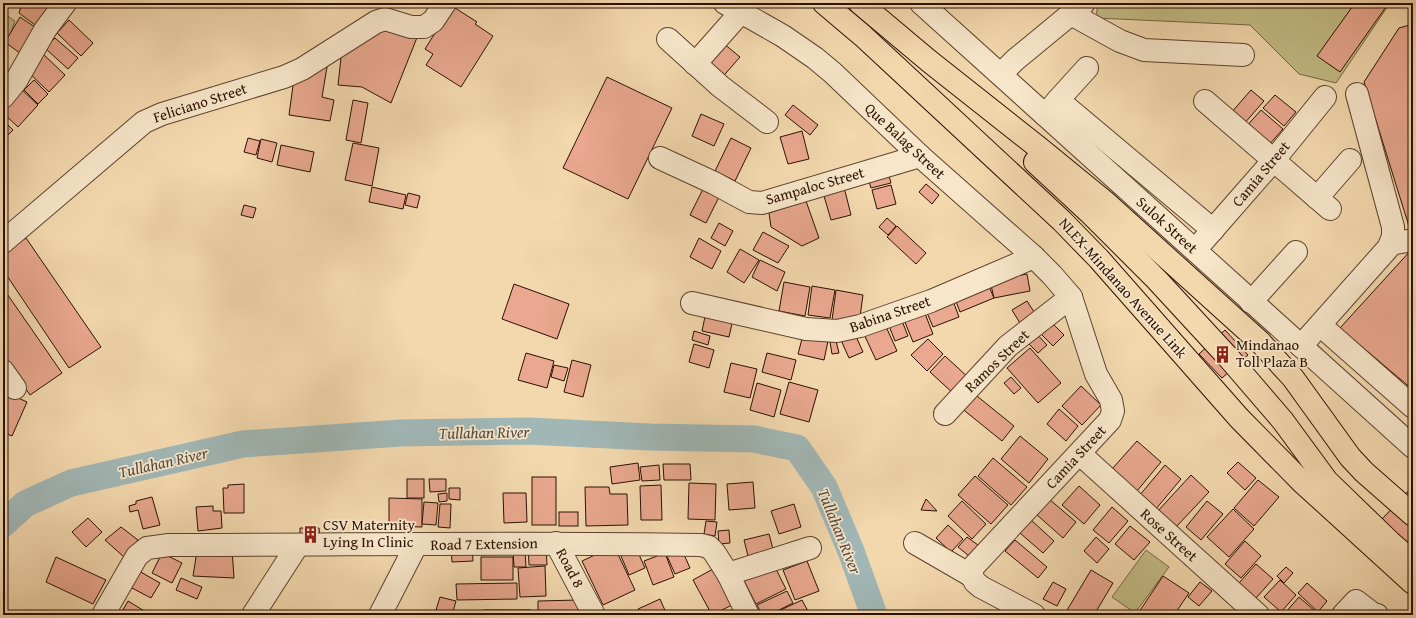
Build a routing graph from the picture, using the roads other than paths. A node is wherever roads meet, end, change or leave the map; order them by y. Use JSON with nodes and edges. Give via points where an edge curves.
{"nodes":[{"id":1,"x":65,"y":3,"type":"edge"},
{"id":2,"x":445,"y":3,"type":"edge"},
{"id":3,"x":824,"y":3,"type":"edge"},
{"id":4,"x":860,"y":3,"type":"edge"},
{"id":5,"x":921,"y":3,"type":"edge"},
{"id":6,"x":733,"y":8,"type":"edge"},
{"id":7,"x":1078,"y":8,"type":"edge"},
{"id":8,"x":668,"y":39,"type":"dead end"},
{"id":9,"x":1243,"y":55,"type":"dead end"},
{"id":10,"x":929,"y":61,"type":"junction"},
{"id":11,"x":695,"y":64,"type":"junction"},
{"id":12,"x":1086,"y":68,"type":"dead end"},
{"id":13,"x":1000,"y":74,"type":"junction"},
{"id":14,"x":1357,"y":94,"type":"dead end"},
{"id":15,"x":3,"y":97,"type":"edge"},
{"id":16,"x":1325,"y":97,"type":"dead end"},
{"id":17,"x":1205,"y":102,"type":"dead end"},
{"id":18,"x":1051,"y":108,"type":"junction"},
{"id":19,"x":767,"y":122,"type":"dead end"},
{"id":20,"x":920,"y":156,"type":"junction"},
{"id":21,"x":660,"y":158,"type":"dead end"},
{"id":22,"x":1350,"y":160,"type":"dead end"},
{"id":23,"x":1273,"y":161,"type":"junction"},
{"id":24,"x":1213,"y":230,"type":"junction"},
{"id":25,"x":1413,"y":240,"type":"edge"},
{"id":26,"x":3,"y":242,"type":"edge"},
{"id":27,"x":1390,"y":244,"type":"junction"},
{"id":28,"x":1195,"y":251,"type":"junction"},
{"id":29,"x":1296,"y":252,"type":"dead end"},
{"id":30,"x":1034,"y":257,"type":"junction"},
{"id":31,"x":1071,"y":297,"type":"junction"},
{"id":32,"x":1252,"y":302,"type":"junction"},
{"id":33,"x":692,"y":303,"type":"dead end"},
{"id":34,"x":1320,"y":325,"type":"junction"},
{"id":35,"x":1301,"y":346,"type":"junction"},
{"id":36,"x":1413,"y":407,"type":"edge"},
{"id":37,"x":945,"y":414,"type":"dead end"},
{"id":38,"x":1413,"y":447,"type":"edge"},
{"id":39,"x":1080,"y":454,"type":"junction"},
{"id":40,"x":1413,"y":515,"type":"edge"},
{"id":41,"x":556,"y":543,"type":"junction"},
{"id":42,"x":915,"y":543,"type":"dead end"},
{"id":43,"x":298,"y":545,"type":"junction"},
{"id":44,"x":416,"y":545,"type":"junction"},
{"id":45,"x":810,"y":548,"type":"dead end"},
{"id":46,"x":1413,"y":562,"type":"edge"},
{"id":47,"x":728,"y":574,"type":"junction"},
{"id":48,"x":972,"y":576,"type":"junction"},
{"id":49,"x":1413,"y":583,"type":"edge"},
{"id":50,"x":1350,"y":608,"type":"edge"},
{"id":51,"x":103,"y":615,"type":"edge"},
{"id":52,"x":253,"y":615,"type":"edge"},
{"id":53,"x":380,"y":615,"type":"edge"},
{"id":54,"x":594,"y":615,"type":"edge"},
{"id":55,"x":748,"y":615,"type":"edge"},
{"id":56,"x":1034,"y":615,"type":"edge"},
{"id":57,"x":1258,"y":615,"type":"edge"},
{"id":58,"x":1377,"y":615,"type":"edge"}],
"edges":[{"from":1,"to":15,"type":"street","via":[[45,30],[16,81]]},
{"from":2,"to":26,"type":"street","name":"Feliciano Street","via":[[432,21],[424,27],[411,27],[385,19],[376,22],[302,69],[284,77],[162,114],[144,122]]},
{"from":3,"to":49,"type":"highway","name":"NLEX-Mindanao Avenue Link","via":[[863,36],[1062,221],[1099,259],[1239,418],[1302,482]]},
{"from":4,"to":10,"type":"highway","name":"NLEX-Mindanao Avenue Link"},
{"from":5,"to":13,"type":"street","name":"Sulok Street"},
{"from":6,"to":11,"type":"street"},
{"from":6,"to":20,"type":"street","name":"Que Balag Street","via":[[783,36],[815,58]]},
{"from":7,"to":9,"type":"street","via":[[1120,41],[1144,50]]},
{"from":7,"to":13,"type":"street"},
{"from":8,"to":11,"type":"street"},
{"from":10,"to":40,"type":"highway","name":"NLEX-Mindanao Avenue Link","via":[[1104,201],[1260,342],[1293,378],[1350,457]]},
{"from":10,"to":46,"type":"highway","name":"NLEX-Mindanao Avenue Link","via":[[1157,280],[1283,421],[1327,481]]},
{"from":11,"to":19,"type":"street"},
{"from":12,"to":18,"type":"street"},
{"from":13,"to":18,"type":"street","name":"Sulok Street"},
{"from":14,"to":27,"type":"street","via":[[1393,227],[1394,236]]},
{"from":16,"to":23,"type":"street","name":"Camia Street"},
{"from":17,"to":23,"type":"street"},
{"from":18,"to":24,"type":"street"},
{"from":18,"to":28,"type":"street","name":"Sulok Street"},
{"from":20,"to":21,"type":"street","name":"Sampaloc Street","via":[[762,203],[749,202]]},
{"from":20,"to":30,"type":"street","name":"Que Balag Street"},
{"from":22,"to":23,"type":"street","via":[[1324,204]]},
{"from":23,"to":24,"type":"street","name":"Camia Street"},
{"from":24,"to":28,"type":"street","name":"Camia Street"},
{"from":25,"to":27,"type":"street"},
{"from":27,"to":34,"type":"street"},
{"from":28,"to":32,"type":"street","name":"Sulok Street"},
{"from":29,"to":32,"type":"street"},
{"from":30,"to":31,"type":"street","name":"Que Balag Street"},
{"from":30,"to":33,"type":"street","name":"Babina Street","via":[[931,300],[860,326],[837,331],[806,329]]},
{"from":31,"to":37,"type":"street","name":"Ramos Street","via":[[1008,346]]},
{"from":31,"to":39,"type":"street","name":"Camia Street","via":[[1096,374],[1111,400],[1113,411],[1110,420]]},
{"from":32,"to":35,"type":"street","name":"Sulok Street"},
{"from":34,"to":35,"type":"street"},
{"from":34,"to":36,"type":"street"},
{"from":35,"to":38,"type":"street","name":"Sulok Street"},
{"from":39,"to":48,"type":"street","name":"Camia Street","via":[[974,566]]},
{"from":39,"to":57,"type":"street","name":"Rose Street"},
{"from":41,"to":44,"type":"street","name":"Road 7 Extension"},
{"from":41,"to":47,"type":"street","name":"Road 7 Extension","via":[[701,545],[709,547],[714,552]]},
{"from":41,"to":54,"type":"street","name":"Road 8"},
{"from":42,"to":48,"type":"street"},
{"from":43,"to":44,"type":"street","name":"Road 7 Extension"},
{"from":43,"to":51,"type":"street","name":"Road 7 Extension","via":[[169,545],[147,548],[137,556]]},
{"from":43,"to":52,"type":"street"},
{"from":44,"to":53,"type":"street"},
{"from":45,"to":47,"type":"street"},
{"from":47,"to":55,"type":"street"},
{"from":48,"to":56,"type":"street","via":[[981,587]]},
{"from":50,"to":58,"type":"street"}]}
